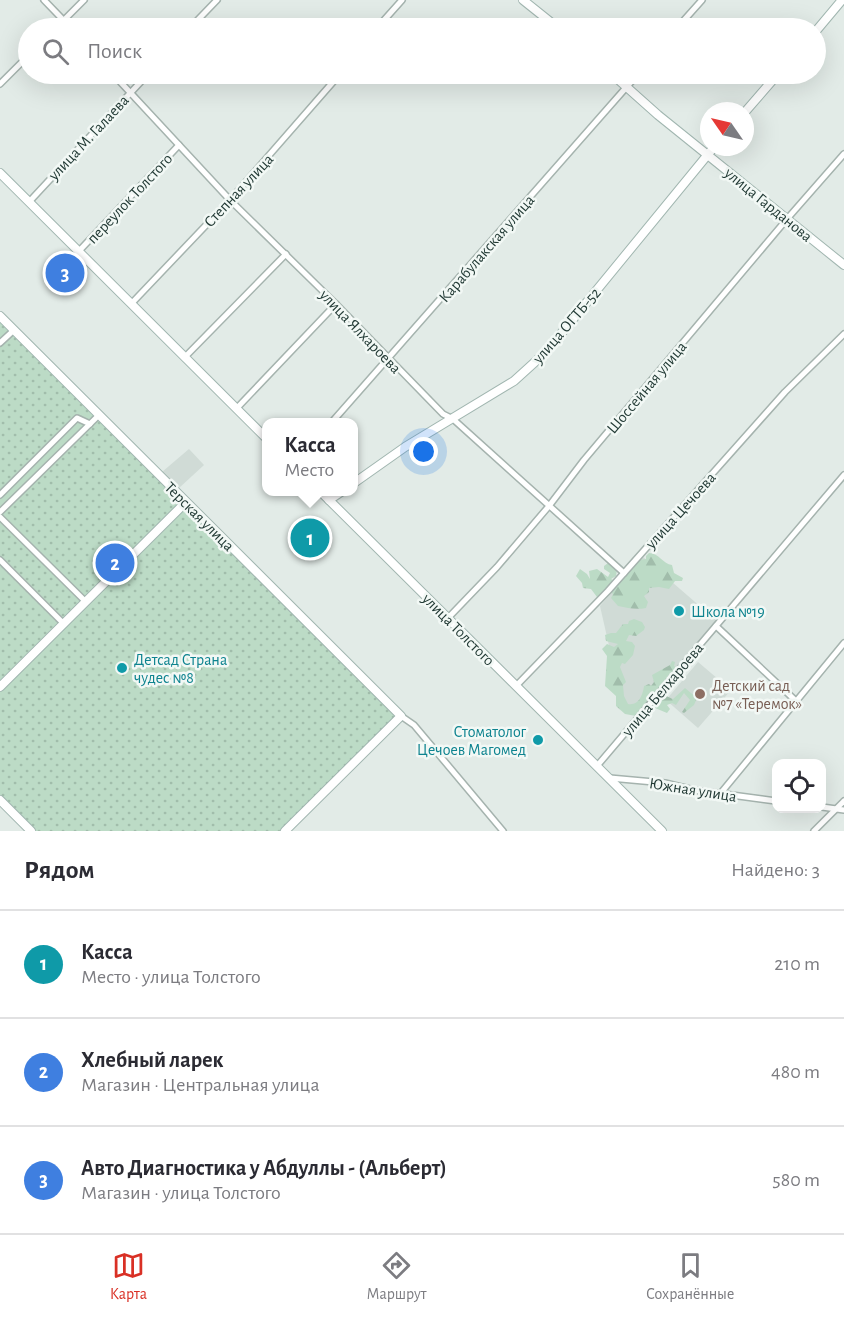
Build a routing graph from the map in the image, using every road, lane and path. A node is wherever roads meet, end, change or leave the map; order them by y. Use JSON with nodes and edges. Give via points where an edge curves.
{"nodes":[{"id":1,"x":45,"y":0,"type":"edge"},
{"id":2,"x":84,"y":0,"type":"edge"},
{"id":3,"x":217,"y":0,"type":"edge"},
{"id":4,"x":402,"y":0,"type":"edge"},
{"id":5,"x":523,"y":0,"type":"edge"},
{"id":6,"x":702,"y":0,"type":"edge"},
{"id":7,"x":842,"y":0,"type":"edge"},
{"id":8,"x":62,"y":18,"type":"edge"},
{"id":9,"x":66,"y":18,"type":"edge"},
{"id":10,"x":200,"y":18,"type":"edge"},
{"id":11,"x":386,"y":18,"type":"edge"},
{"id":12,"x":546,"y":18,"type":"edge"},
{"id":13,"x":686,"y":18,"type":"edge"},
{"id":14,"x":826,"y":19,"type":"edge"},
{"id":15,"x":18,"y":66,"type":"edge"},
{"id":16,"x":0,"y":84,"type":"edge"},
{"id":17,"x":122,"y":84,"type":"edge"},
{"id":18,"x":138,"y":84,"type":"edge"},
{"id":19,"x":331,"y":84,"type":"edge"},
{"id":20,"x":624,"y":84,"type":"edge"},
{"id":21,"x":769,"y":84,"type":"edge"},
{"id":22,"x":627,"y":86,"type":"junction"},
{"id":23,"x":130,"y":92,"type":"junction"},
{"id":24,"x":754,"y":102,"type":"edge"},
{"id":25,"x":179,"y":145,"type":"junction"},
{"id":26,"x":700,"y":149,"type":"edge"},
{"id":27,"x":844,"y":154,"type":"edge"},
{"id":28,"x":707,"y":156,"type":"edge"},
{"id":29,"x":709,"y":156,"type":"edge"},
{"id":30,"x":0,"y":173,"type":"edge"},
{"id":31,"x":230,"y":200,"type":"junction"},
{"id":32,"x":29,"y":202,"type":"junction"},
{"id":33,"x":787,"y":219,"type":"junction"},
{"id":34,"x":79,"y":251,"type":"junction"},
{"id":35,"x":286,"y":254,"type":"junction"},
{"id":36,"x":844,"y":265,"type":"edge"},
{"id":37,"x":132,"y":304,"type":"junction"},
{"id":38,"x":336,"y":304,"type":"junction"},
{"id":39,"x":0,"y":316,"type":"edge"},
{"id":40,"x":14,"y":330,"type":"junction"},
{"id":41,"x":844,"y":334,"type":"edge"},
{"id":42,"x":0,"y":343,"type":"edge"},
{"id":43,"x":185,"y":357,"type":"junction"},
{"id":44,"x":389,"y":359,"type":"junction"},
{"id":45,"x":237,"y":408,"type":"junction"},
{"id":46,"x":99,"y":415,"type":"junction"},
{"id":47,"x":336,"y":418,"type":"edge"},
{"id":48,"x":453,"y":419,"type":"junction"},
{"id":49,"x":90,"y":423,"type":"junction"},
{"id":50,"x":262,"y":433,"type":"edge"},
{"id":51,"x":844,"y":476,"type":"edge"},
{"id":52,"x":358,"y":480,"type":"edge"},
{"id":53,"x":0,"y":495,"type":"edge"},
{"id":54,"x":325,"y":496,"type":"edge"},
{"id":55,"x":335,"y":496,"type":"edge"},
{"id":56,"x":329,"y":500,"type":"junction"},
{"id":57,"x":186,"y":502,"type":"junction"},
{"id":58,"x":549,"y":506,"type":"junction"},
{"id":59,"x":0,"y":512,"type":"edge"},
{"id":60,"x":0,"y":517,"type":"edge"},
{"id":61,"x":0,"y":560,"type":"edge"},
{"id":62,"x":624,"y":573,"type":"junction"},
{"id":63,"x":86,"y":602,"type":"junction"},
{"id":64,"x":448,"y":618,"type":"junction"},
{"id":65,"x":64,"y":624,"type":"junction"},
{"id":66,"x":716,"y":626,"type":"junction"},
{"id":67,"x":844,"y":643,"type":"edge"},
{"id":68,"x":516,"y":686,"type":"junction"},
{"id":69,"x":0,"y":687,"type":"edge"},
{"id":70,"x":796,"y":701,"type":"junction"},
{"id":71,"x":401,"y":716,"type":"junction"},
{"id":72,"x":597,"y":766,"type":"junction"},
{"id":73,"x":610,"y":778,"type":"junction"},
{"id":74,"x":720,"y":794,"type":"junction"},
{"id":75,"x":0,"y":800,"type":"edge"},
{"id":76,"x":772,"y":800,"type":"edge"},
{"id":77,"x":844,"y":801,"type":"edge"},
{"id":78,"x":826,"y":807,"type":"edge"},
{"id":79,"x":841,"y":809,"type":"edge"},
{"id":80,"x":31,"y":831,"type":"edge"},
{"id":81,"x":285,"y":831,"type":"edge"},
{"id":82,"x":503,"y":831,"type":"edge"},
{"id":83,"x":662,"y":831,"type":"edge"},
{"id":84,"x":814,"y":831,"type":"edge"}],
"edges":[{"from":1,"to":8,"type":"street"},
{"from":2,"to":9,"type":"street"},
{"from":3,"to":10,"type":"street"},
{"from":4,"to":11,"type":"street"},
{"from":5,"to":12,"type":"street"},
{"from":6,"to":13,"type":"street"},
{"from":7,"to":14,"type":"street"},
{"from":15,"to":16,"type":"street"},
{"from":17,"to":23,"type":"street","name":"улица Ялхароева"},
{"from":18,"to":23,"type":"street","name":"улица М. Галаева"},
{"from":19,"to":31,"type":"street","name":"Степная улица"},
{"from":20,"to":22,"type":"street","name":"улица Гарданова"},
{"from":21,"to":24,"type":"street"},
{"from":22,"to":26,"type":"street","name":"улица Гарданова"},
{"from":22,"to":44,"type":"street","name":"Карабулакская улица"},
{"from":23,"to":25,"type":"street","name":"улица Ялхароева"},
{"from":23,"to":32,"type":"street","name":"улица М. Галаева"},
{"from":25,"to":31,"type":"street","name":"улица Ялхароева"},
{"from":25,"to":34,"type":"street","name":"переулок Толстого"},
{"from":27,"to":33,"type":"street","name":"Шоссейная улица"},
{"from":28,"to":48,"type":"street","name":"улица ОГТБ-52","via":[[546,352],[514,381]]},
{"from":29,"to":33,"type":"street","name":"улица Гарданова"},
{"from":30,"to":32,"type":"street"},
{"from":31,"to":35,"type":"street","name":"улица Ялхароева"},
{"from":31,"to":37,"type":"street","name":"Степная улица"},
{"from":32,"to":34,"type":"street"},
{"from":33,"to":36,"type":"street","name":"улица Гарданова"},
{"from":33,"to":58,"type":"street","name":"Шоссейная улица"},
{"from":34,"to":37,"type":"street"},
{"from":35,"to":38,"type":"street","name":"улица Ялхароева"},
{"from":35,"to":43,"type":"street"},
{"from":37,"to":43,"type":"street"},
{"from":38,"to":44,"type":"street","name":"улица Ялхароева"},
{"from":38,"to":45,"type":"street"},
{"from":39,"to":40,"type":"street","name":"Терская улица"},
{"from":40,"to":42,"type":"street"},
{"from":40,"to":46,"type":"street","name":"Терская улица"},
{"from":41,"to":62,"type":"street","name":"улица Цечоева","via":[[785,392]]},
{"from":43,"to":45,"type":"street"},
{"from":44,"to":47,"type":"street","name":"Карабулакская улица"},
{"from":44,"to":48,"type":"street","name":"улица Ялхароева","via":[[443,414]]},
{"from":45,"to":50,"type":"street"},
{"from":46,"to":49,"type":"street"},
{"from":46,"to":57,"type":"street","name":"Терская улица"},
{"from":48,"to":52,"type":"street","name":"улица ОГТБ-52"},
{"from":48,"to":58,"type":"street","name":"улица Ялхароева"},
{"from":49,"to":53,"type":"street","via":[[77,418]]},
{"from":49,"to":59,"type":"street"},
{"from":51,"to":66,"type":"street","name":"улица Белхароева"},
{"from":54,"to":56,"type":"street","name":"улица Толстого"},
{"from":55,"to":56,"type":"street"},
{"from":56,"to":64,"type":"street","name":"улица Толстого"},
{"from":57,"to":63,"type":"street"},
{"from":57,"to":71,"type":"street","name":"Терская улица"},
{"from":58,"to":62,"type":"street","name":"улица Ялхароева"},
{"from":58,"to":64,"type":"street","name":"Шоссейная улица"},
{"from":60,"to":63,"type":"street"},
{"from":61,"to":65,"type":"street"},
{"from":62,"to":68,"type":"street","name":"улица Цечоева"},
{"from":63,"to":65,"type":"street"},
{"from":64,"to":68,"type":"street","name":"улица Толстого"},
{"from":65,"to":69,"type":"street"},
{"from":66,"to":70,"type":"street"},
{"from":66,"to":72,"type":"street","name":"улица Белхароева"},
{"from":67,"to":70,"type":"street"},
{"from":68,"to":72,"type":"street","name":"улица Толстого"},
{"from":70,"to":74,"type":"street"},
{"from":71,"to":81,"type":"street"},
{"from":71,"to":82,"type":"street","via":[[414,725]]},
{"from":72,"to":73,"type":"street"},
{"from":72,"to":83,"type":"street"},
{"from":73,"to":74,"type":"street","name":"Южная улица"},
{"from":73,"to":83,"type":"street"},
{"from":74,"to":76,"type":"street","name":"Южная улица"},
{"from":75,"to":80,"type":"street"},
{"from":77,"to":79,"type":"street"},
{"from":78,"to":79,"type":"street"},
{"from":79,"to":84,"type":"street"}]}
